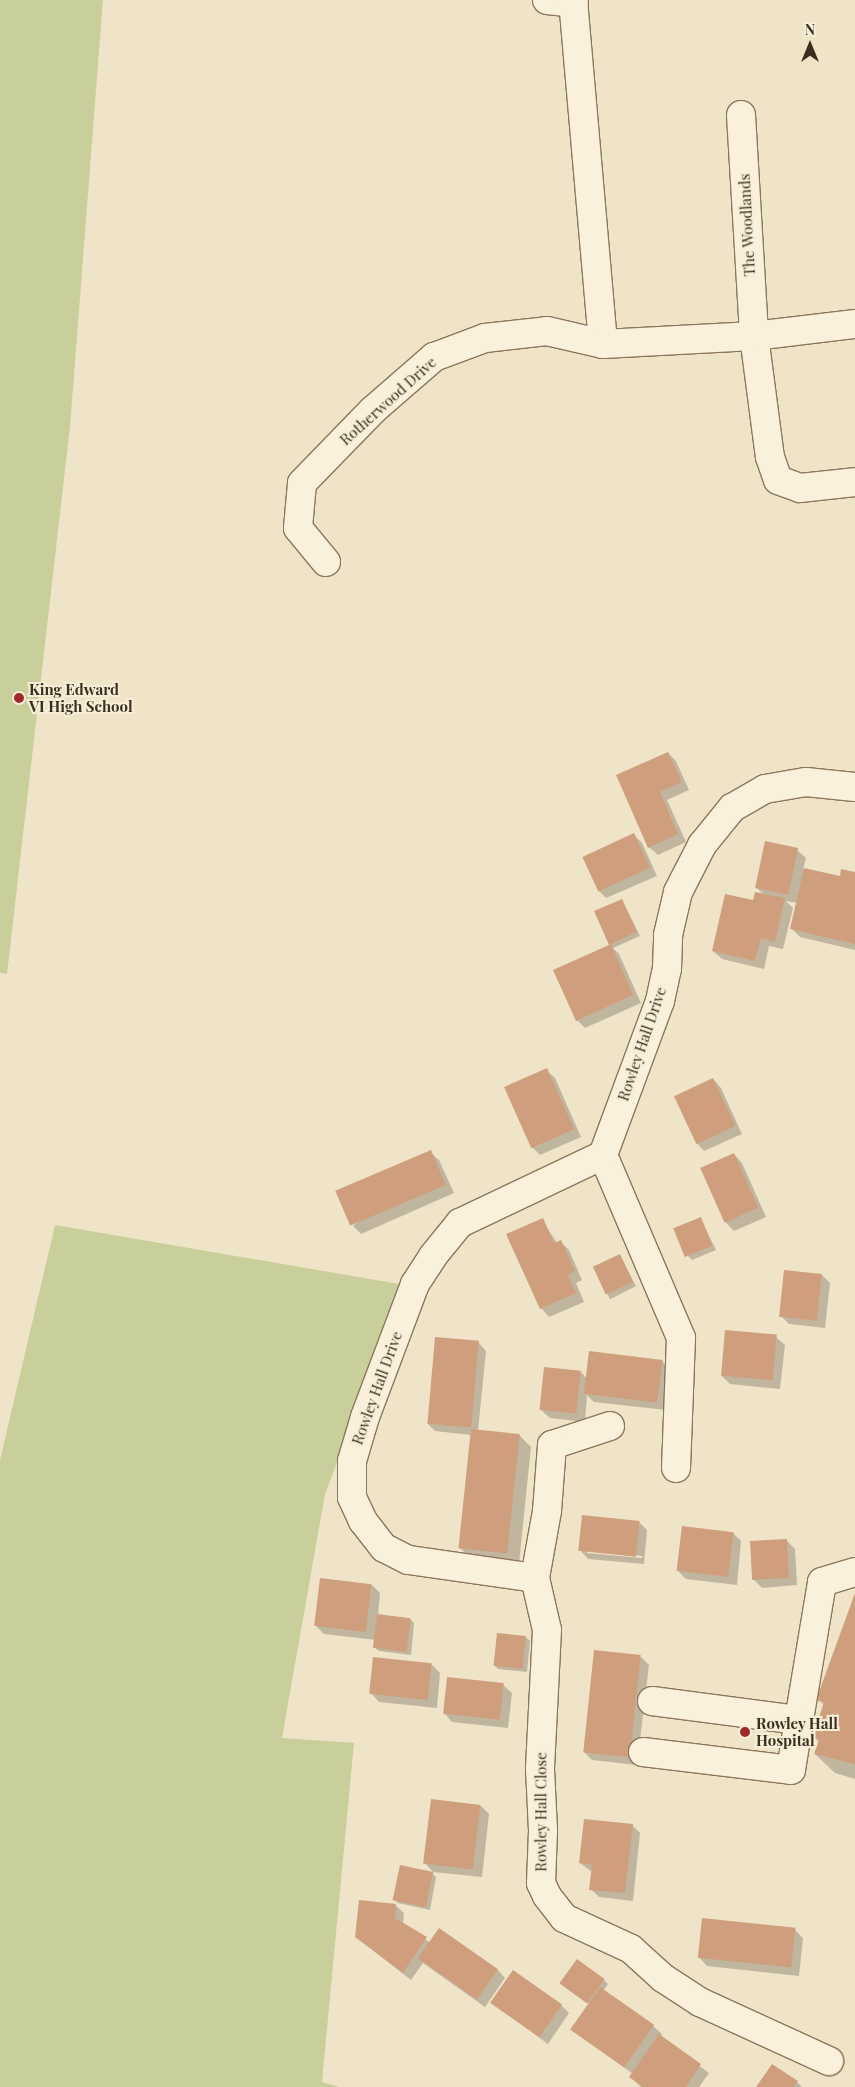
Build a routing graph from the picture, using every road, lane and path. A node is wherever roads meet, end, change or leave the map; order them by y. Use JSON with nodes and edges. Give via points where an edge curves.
{"nodes":[{"id":1,"x":547,"y":0,"type":"edge"},
{"id":2,"x":574,"y":2,"type":"edge"},
{"id":3,"x":741,"y":115,"type":"dead end"},
{"id":4,"x":855,"y":324,"type":"edge"},
{"id":5,"x":754,"y":336,"type":"junction"},
{"id":6,"x":603,"y":344,"type":"junction"},
{"id":7,"x":855,"y":482,"type":"edge"},
{"id":8,"x":326,"y":562,"type":"dead end"},
{"id":9,"x":855,"y":787,"type":"edge"},
{"id":10,"x":603,"y":1155,"type":"junction"},
{"id":11,"x":610,"y":1426,"type":"dead end"},
{"id":12,"x":676,"y":1468,"type":"dead end"},
{"id":13,"x":855,"y":1572,"type":"edge"},
{"id":14,"x":536,"y":1578,"type":"junction"},
{"id":15,"x":652,"y":1701,"type":"dead end"},
{"id":16,"x":799,"y":1720,"type":"junction"},
{"id":17,"x":643,"y":1752,"type":"dead end"},
{"id":18,"x":829,"y":2061,"type":"dead end"}],
"edges":[{"from":1,"to":2,"type":"street"},
{"from":2,"to":6,"type":"street"},
{"from":3,"to":5,"type":"street","name":"The Woodlands"},
{"from":4,"to":5,"type":"street","name":"Rotherwood Drive"},
{"from":5,"to":6,"type":"street","name":"Rotherwood Drive"},
{"from":5,"to":7,"type":"street","name":"The Woodlands","via":[[770,457],[778,480],[800,488]]},
{"from":6,"to":8,"type":"street","name":"Rotherwood Drive","via":[[547,332],[485,338],[434,357],[373,410],[302,483],[298,528]]},
{"from":9,"to":10,"type":"street","name":"Rowley Hall Drive","via":[[806,782],[765,789],[732,808],[702,845],[678,892],[668,935],[667,969],[660,1001]]},
{"from":10,"to":12,"type":"street","via":[[681,1338]]},
{"from":10,"to":14,"type":"street","name":"Rowley Hall Drive","via":[[460,1223],[415,1284],[365,1417],[352,1461],[352,1498],[363,1522],[384,1548],[408,1560]]},
{"from":11,"to":14,"type":"street","via":[[552,1445],[547,1511]]},
{"from":13,"to":16,"type":"street","via":[[822,1582]]},
{"from":14,"to":18,"type":"street","name":"Rowley Hall Close","via":[[546,1630],[540,1769],[541,1883],[546,1896],[564,1918],[630,1949],[664,1978],[700,2002]]},
{"from":15,"to":16,"type":"street"},
{"from":16,"to":17,"type":"street","via":[[791,1770]]}]}
